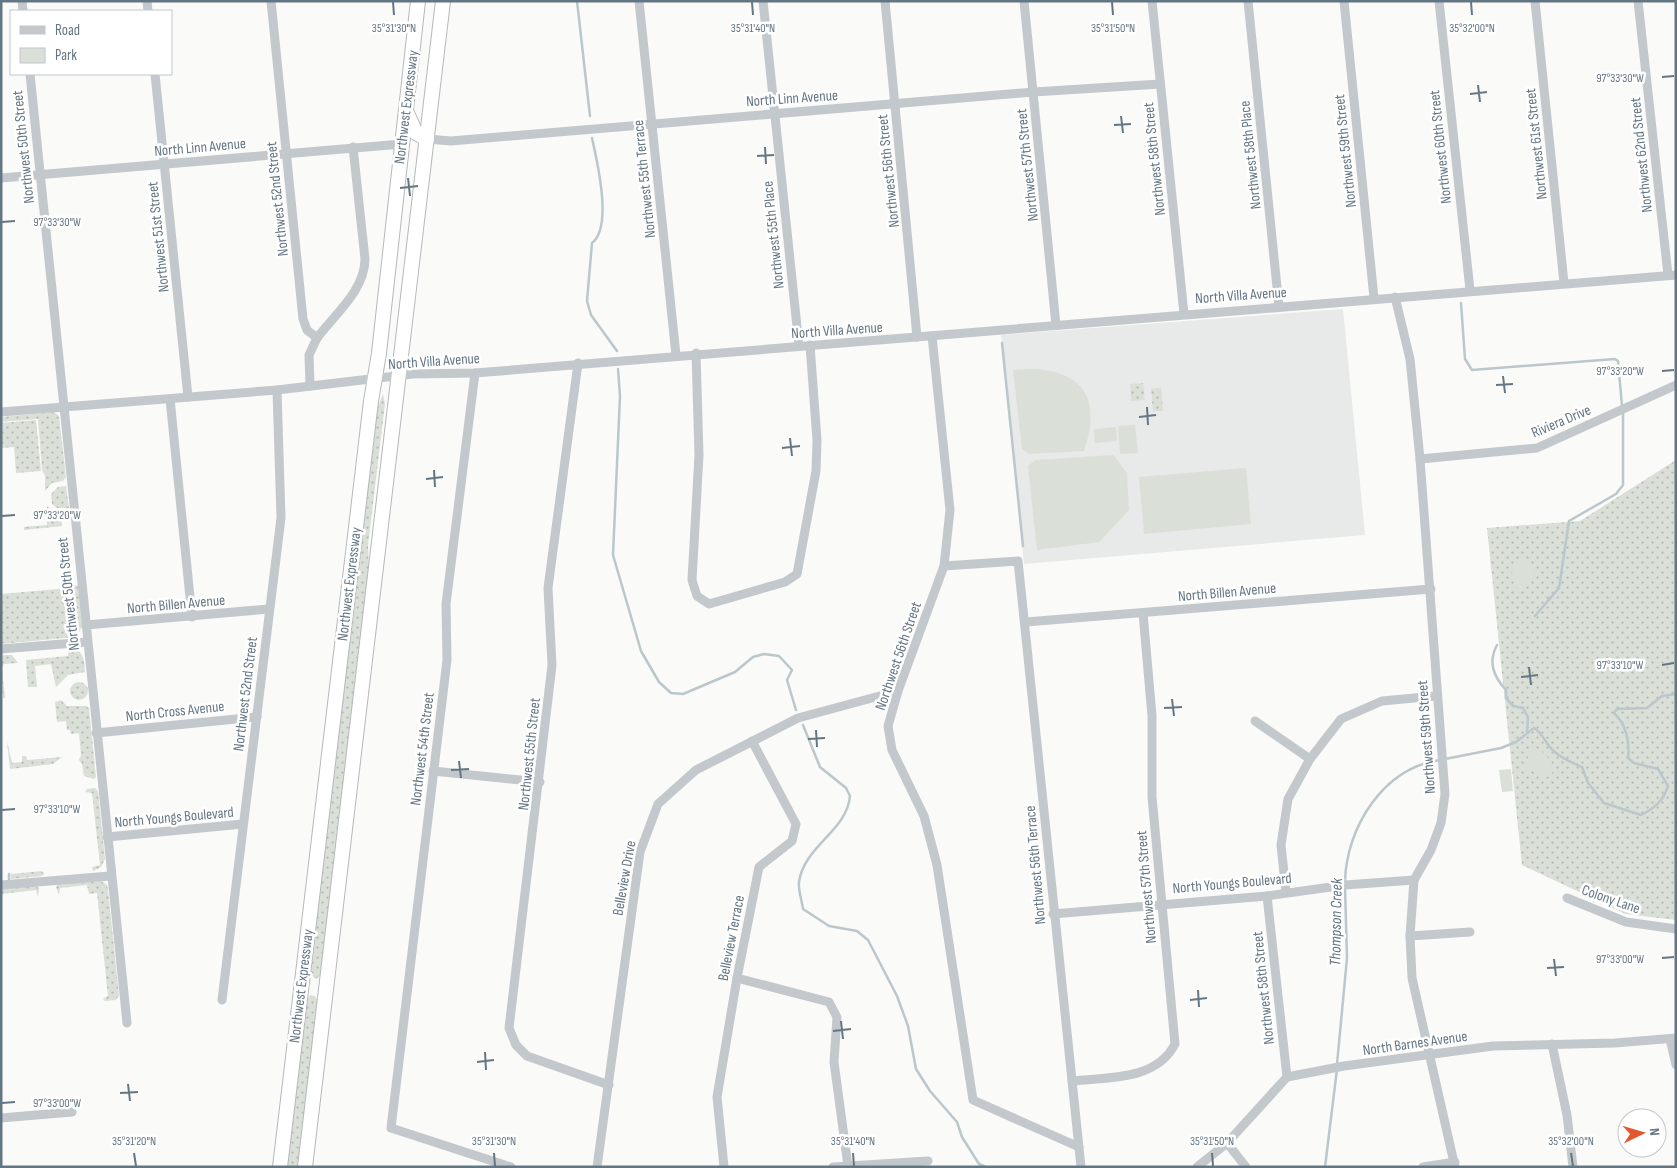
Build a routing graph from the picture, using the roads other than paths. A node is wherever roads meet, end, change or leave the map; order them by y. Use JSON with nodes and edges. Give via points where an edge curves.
{"nodes":[{"id":1,"x":270,"y":1,"type":"edge"},
{"id":2,"x":418,"y":1,"type":"edge"},
{"id":3,"x":443,"y":1,"type":"edge"},
{"id":4,"x":639,"y":1,"type":"edge"},
{"id":5,"x":763,"y":1,"type":"edge"},
{"id":6,"x":885,"y":1,"type":"edge"},
{"id":7,"x":1024,"y":1,"type":"edge"},
{"id":8,"x":1152,"y":1,"type":"edge"},
{"id":9,"x":1248,"y":1,"type":"edge"},
{"id":10,"x":1344,"y":1,"type":"edge"},
{"id":11,"x":1439,"y":1,"type":"edge"},
{"id":12,"x":1535,"y":1,"type":"edge"},
{"id":13,"x":1638,"y":1,"type":"edge"},
{"id":14,"x":30,"y":75,"type":"edge"},
{"id":15,"x":155,"y":75,"type":"edge"},
{"id":16,"x":1160,"y":84,"type":"junction"},
{"id":17,"x":1034,"y":92,"type":"junction"},
{"id":18,"x":895,"y":104,"type":"junction"},
{"id":19,"x":406,"y":110,"type":"junction"},
{"id":20,"x":774,"y":113,"type":"junction"},
{"id":21,"x":652,"y":123,"type":"junction"},
{"id":22,"x":427,"y":139,"type":"junction"},
{"id":23,"x":402,"y":144,"type":"junction"},
{"id":24,"x":353,"y":148,"type":"junction"},
{"id":25,"x":287,"y":152,"type":"junction"},
{"id":26,"x":164,"y":164,"type":"junction"},
{"id":27,"x":40,"y":174,"type":"junction"},
{"id":28,"x":1,"y":178,"type":"edge"},
{"id":29,"x":1672,"y":275,"type":"edge"},
{"id":30,"x":1564,"y":283,"type":"junction"},
{"id":31,"x":1470,"y":290,"type":"junction"},
{"id":32,"x":1396,"y":297,"type":"junction"},
{"id":33,"x":1374,"y":298,"type":"junction"},
{"id":34,"x":1279,"y":306,"type":"junction"},
{"id":35,"x":1184,"y":314,"type":"junction"},
{"id":36,"x":1056,"y":325,"type":"junction"},
{"id":37,"x":932,"y":336,"type":"junction"},
{"id":38,"x":317,"y":338,"type":"junction"},
{"id":39,"x":917,"y":338,"type":"junction"},
{"id":40,"x":810,"y":345,"type":"junction"},
{"id":41,"x":799,"y":346,"type":"junction"},
{"id":42,"x":696,"y":353,"type":"junction"},
{"id":43,"x":676,"y":355,"type":"junction"},
{"id":44,"x":578,"y":363,"type":"junction"},
{"id":45,"x":475,"y":373,"type":"junction"},
{"id":46,"x":398,"y":376,"type":"junction"},
{"id":47,"x":375,"y":380,"type":"junction"},
{"id":48,"x":1676,"y":385,"type":"edge"},
{"id":49,"x":310,"y":386,"type":"junction"},
{"id":50,"x":277,"y":390,"type":"junction"},
{"id":51,"x":188,"y":397,"type":"junction"},
{"id":52,"x":170,"y":399,"type":"junction"},
{"id":53,"x":63,"y":408,"type":"junction"},
{"id":54,"x":1,"y":412,"type":"edge"},
{"id":55,"x":1420,"y":459,"type":"junction"},
{"id":56,"x":944,"y":566,"type":"junction"},
{"id":57,"x":1431,"y":589,"type":"junction"},
{"id":58,"x":269,"y":609,"type":"junction"},
{"id":59,"x":1143,"y":613,"type":"junction"},
{"id":60,"x":192,"y":617,"type":"junction"},
{"id":61,"x":1026,"y":622,"type":"junction"},
{"id":62,"x":86,"y":626,"type":"junction"},
{"id":63,"x":87,"y":642,"type":"junction"},
{"id":64,"x":1,"y":649,"type":"edge"},
{"id":65,"x":898,"y":691,"type":"junction"},
{"id":66,"x":1436,"y":696,"type":"junction"},
{"id":67,"x":256,"y":717,"type":"junction"},
{"id":68,"x":1255,"y":721,"type":"dead end"},
{"id":69,"x":96,"y":733,"type":"junction"},
{"id":70,"x":752,"y":741,"type":"junction"},
{"id":71,"x":1310,"y":759,"type":"junction"},
{"id":72,"x":433,"y":771,"type":"junction"},
{"id":73,"x":540,"y":782,"type":"junction"},
{"id":74,"x":243,"y":824,"type":"junction"},
{"id":75,"x":107,"y":837,"type":"junction"},
{"id":76,"x":110,"y":876,"type":"junction"},
{"id":77,"x":1414,"y":880,"type":"junction"},
{"id":78,"x":1,"y":885,"type":"edge"},
{"id":79,"x":1286,"y":892,"type":"junction"},
{"id":80,"x":1267,"y":896,"type":"junction"},
{"id":81,"x":1567,"y":898,"type":"dead end"},
{"id":82,"x":1161,"y":903,"type":"junction"},
{"id":83,"x":1053,"y":914,"type":"junction"},
{"id":84,"x":1676,"y":929,"type":"edge"},
{"id":85,"x":1470,"y":932,"type":"dead end"},
{"id":86,"x":1410,"y":936,"type":"junction"},
{"id":87,"x":737,"y":978,"type":"junction"},
{"id":88,"x":222,"y":1000,"type":"dead end"},
{"id":89,"x":127,"y":1022,"type":"dead end"},
{"id":90,"x":1673,"y":1038,"type":"edge"},
{"id":91,"x":1552,"y":1044,"type":"junction"},
{"id":92,"x":1431,"y":1056,"type":"junction"},
{"id":93,"x":1676,"y":1065,"type":"edge"},
{"id":94,"x":1287,"y":1077,"type":"junction"},
{"id":95,"x":1072,"y":1081,"type":"junction"},
{"id":96,"x":609,"y":1085,"type":"junction"},
{"id":97,"x":72,"y":1112,"type":"dead end"},
{"id":98,"x":1,"y":1118,"type":"edge"},
{"id":99,"x":1227,"y":1144,"type":"junction"},
{"id":100,"x":1079,"y":1147,"type":"junction"},
{"id":101,"x":928,"y":1161,"type":"dead end"},
{"id":102,"x":1455,"y":1165,"type":"edge"},
{"id":103,"x":848,"y":1166,"type":"edge"},
{"id":104,"x":280,"y":1167,"type":"edge"},
{"id":105,"x":305,"y":1167,"type":"edge"},
{"id":106,"x":512,"y":1167,"type":"edge"},
{"id":107,"x":597,"y":1167,"type":"edge"},
{"id":108,"x":724,"y":1167,"type":"edge"},
{"id":109,"x":833,"y":1167,"type":"edge"},
{"id":110,"x":1081,"y":1167,"type":"edge"},
{"id":111,"x":1197,"y":1167,"type":"edge"},
{"id":112,"x":1246,"y":1167,"type":"edge"},
{"id":113,"x":1423,"y":1167,"type":"edge"},
{"id":114,"x":1573,"y":1167,"type":"edge"}],
"edges":[{"from":1,"to":25,"type":"street","name":"Northwest 52nd Street"},
{"from":2,"to":19,"type":"highway","name":"Northwest Expressway"},
{"from":3,"to":22,"type":"highway","name":"Northwest Expressway"},
{"from":4,"to":21,"type":"street","name":"Northwest 55th Terrace"},
{"from":5,"to":20,"type":"street","name":"Northwest 55th Place"},
{"from":6,"to":18,"type":"street","name":"Northwest 56th Street"},
{"from":7,"to":17,"type":"street","name":"Northwest 57th Street"},
{"from":8,"to":16,"type":"street","name":"Northwest 58th Street"},
{"from":9,"to":34,"type":"street","name":"Northwest 58th Place"},
{"from":10,"to":33,"type":"street","name":"Northwest 59th Street"},
{"from":11,"to":31,"type":"street","name":"Northwest 60th Street"},
{"from":12,"to":30,"type":"street","name":"Northwest 61st Street"},
{"from":13,"to":29,"type":"street","name":"Northwest 62nd Street"},
{"from":14,"to":27,"type":"street","name":"Northwest 50th Street"},
{"from":15,"to":26,"type":"street","name":"Northwest 51st Street"},
{"from":16,"to":17,"type":"street","name":"North Linn Avenue"},
{"from":16,"to":35,"type":"street","name":"Northwest 58th Street"},
{"from":17,"to":18,"type":"street","name":"North Linn Avenue"},
{"from":17,"to":36,"type":"street","name":"Northwest 57th Street"},
{"from":18,"to":20,"type":"street","name":"North Linn Avenue"},
{"from":18,"to":39,"type":"street","name":"Northwest 56th Street"},
{"from":19,"to":22,"type":"highway","via":[[416,133]]},
{"from":19,"to":23,"type":"highway","name":"Northwest Expressway"},
{"from":20,"to":21,"type":"street","name":"North Linn Avenue"},
{"from":20,"to":41,"type":"street","name":"Northwest 55th Place"},
{"from":21,"to":22,"type":"street","name":"North Linn Avenue","via":[[451,141]]},
{"from":21,"to":43,"type":"street","name":"Northwest 55th Terrace"},
{"from":22,"to":46,"type":"highway","name":"Northwest Expressway"},
{"from":23,"to":24,"type":"street","name":"North Linn Avenue"},
{"from":23,"to":47,"type":"highway","name":"Northwest Expressway"},
{"from":24,"to":25,"type":"street","name":"North Linn Avenue"},
{"from":24,"to":38,"type":"street","via":[[363,273],[357,288]]},
{"from":25,"to":26,"type":"street","name":"North Linn Avenue"},
{"from":25,"to":38,"type":"street","name":"Northwest 52nd Street","via":[[303,319],[307,330]]},
{"from":26,"to":27,"type":"street","name":"North Linn Avenue"},
{"from":26,"to":51,"type":"street","name":"Northwest 51st Street"},
{"from":27,"to":28,"type":"street","name":"North Linn Avenue"},
{"from":27,"to":53,"type":"street","name":"Northwest 50th Street"},
{"from":29,"to":30,"type":"street","name":"North Villa Avenue"},
{"from":30,"to":31,"type":"street","name":"North Villa Avenue"},
{"from":31,"to":32,"type":"street","name":"North Villa Avenue"},
{"from":32,"to":33,"type":"street","name":"North Villa Avenue"},
{"from":32,"to":55,"type":"street","name":"Northwest 59th Street","via":[[1410,359]]},
{"from":33,"to":34,"type":"street","name":"North Villa Avenue"},
{"from":34,"to":35,"type":"street","name":"North Villa Avenue"},
{"from":35,"to":36,"type":"street","name":"North Villa Avenue"},
{"from":36,"to":37,"type":"street","name":"North Villa Avenue"},
{"from":37,"to":39,"type":"street","name":"North Villa Avenue"},
{"from":37,"to":56,"type":"street","name":"Northwest 56th Street","via":[[950,510]]},
{"from":38,"to":49,"type":"street","via":[[309,355]]},
{"from":39,"to":40,"type":"street","name":"North Villa Avenue"},
{"from":40,"to":41,"type":"street","name":"North Villa Avenue"},
{"from":40,"to":42,"type":"street","via":[[816,470],[797,574],[785,582],[709,604],[697,596],[692,580],[699,454]]},
{"from":41,"to":42,"type":"street","name":"North Villa Avenue"},
{"from":42,"to":43,"type":"street","name":"North Villa Avenue"},
{"from":43,"to":44,"type":"street","name":"North Villa Avenue"},
{"from":44,"to":45,"type":"street","name":"North Villa Avenue"},
{"from":44,"to":73,"type":"street","name":"Northwest 55th Street","via":[[548,588],[552,665]]},
{"from":45,"to":46,"type":"street","name":"North Villa Avenue"},
{"from":45,"to":72,"type":"street","name":"Northwest 54th Street","via":[[446,604],[447,660]]},
{"from":46,"to":47,"type":"street","name":"North Villa Avenue"},
{"from":46,"to":105,"type":"highway","name":"Northwest Expressway"},
{"from":47,"to":49,"type":"street","name":"North Villa Avenue"},
{"from":47,"to":104,"type":"highway","name":"Northwest Expressway"},
{"from":48,"to":55,"type":"street","name":"Riviera Drive","via":[[1537,448]]},
{"from":49,"to":50,"type":"street","name":"North Villa Avenue"},
{"from":50,"to":51,"type":"street","name":"North Villa Avenue"},
{"from":50,"to":58,"type":"street","name":"Northwest 52nd Street","via":[[281,518]]},
{"from":51,"to":52,"type":"street","name":"North Villa Avenue"},
{"from":52,"to":53,"type":"street","name":"North Villa Avenue"},
{"from":52,"to":60,"type":"street"},
{"from":53,"to":54,"type":"street","name":"North Villa Avenue"},
{"from":53,"to":62,"type":"street","name":"Northwest 50th Street"},
{"from":55,"to":57,"type":"street","name":"Northwest 59th Street"},
{"from":56,"to":61,"type":"street","name":"Northwest 56th Terrace","via":[[1018,561]]},
{"from":56,"to":65,"type":"street","name":"Northwest 56th Street"},
{"from":57,"to":59,"type":"street","name":"North Billen Avenue"},
{"from":57,"to":66,"type":"street","name":"Northwest 59th Street"},
{"from":58,"to":60,"type":"street","name":"North Billen Avenue"},
{"from":58,"to":67,"type":"street","name":"Northwest 52nd Street"},
{"from":59,"to":61,"type":"street","name":"North Billen Avenue"},
{"from":59,"to":82,"type":"street","name":"Northwest 57th Street","via":[[1152,716],[1152,797]]},
{"from":60,"to":62,"type":"street","name":"North Billen Avenue"},
{"from":61,"to":83,"type":"street","name":"Northwest 56th Terrace"},
{"from":62,"to":63,"type":"street","name":"Northwest 50th Street"},
{"from":63,"to":64,"type":"street"},
{"from":63,"to":69,"type":"street","name":"Northwest 50th Street"},
{"from":65,"to":70,"type":"street","name":"Belleview Drive","via":[[798,718]]},
{"from":65,"to":100,"type":"street","name":"Northwest 56th Street","via":[[888,726],[892,750],[924,816],[937,865],[973,1100]]},
{"from":66,"to":71,"type":"street","via":[[1382,701],[1341,719]]},
{"from":66,"to":77,"type":"street","name":"Northwest 59th Street","via":[[1444,809],[1431,850]]},
{"from":67,"to":69,"type":"street","name":"North Cross Avenue"},
{"from":67,"to":74,"type":"street","name":"Northwest 52nd Street"},
{"from":68,"to":71,"type":"street"},
{"from":69,"to":75,"type":"street","name":"Northwest 50th Street"},
{"from":70,"to":87,"type":"street","name":"Belleview Terrace","via":[[796,824],[792,841],[759,867]]},
{"from":70,"to":96,"type":"street","name":"Belleview Drive","via":[[696,770],[658,804],[640,852]]},
{"from":71,"to":79,"type":"street","via":[[1288,799],[1281,846]]},
{"from":72,"to":73,"type":"street"},
{"from":72,"to":106,"type":"street","name":"Northwest 54th Street","via":[[391,1128]]},
{"from":73,"to":96,"type":"street","name":"Northwest 55th Street","via":[[509,1028],[516,1045],[527,1056]]},
{"from":74,"to":75,"type":"street","name":"North Youngs Boulevard"},
{"from":74,"to":88,"type":"street","name":"Northwest 52nd Street"},
{"from":75,"to":76,"type":"street","name":"Northwest 50th Street"},
{"from":76,"to":78,"type":"street"},
{"from":76,"to":89,"type":"street","name":"Northwest 50th Street"},
{"from":77,"to":79,"type":"street","name":"North Youngs Boulevard"},
{"from":77,"to":86,"type":"street","name":"Northwest 59th Street"},
{"from":79,"to":80,"type":"street","name":"North Youngs Boulevard"},
{"from":80,"to":82,"type":"street","name":"North Youngs Boulevard"},
{"from":80,"to":94,"type":"street","name":"Northwest 58th Street"},
{"from":81,"to":84,"type":"street","name":"Colony Lane","via":[[1626,922]]},
{"from":82,"to":83,"type":"street","name":"North Youngs Boulevard"},
{"from":82,"to":95,"type":"street","name":"Northwest 57th Street","via":[[1175,1044],[1170,1054],[1145,1072],[1135,1075]]},
{"from":83,"to":95,"type":"street","name":"Northwest 56th Terrace"},
{"from":85,"to":86,"type":"street"},
{"from":86,"to":92,"type":"street","name":"Northwest 59th Street","via":[[1412,978]]},
{"from":87,"to":103,"type":"street","via":[[829,1002],[837,1017],[834,1062]]},
{"from":87,"to":108,"type":"street","name":"Belleview Terrace","via":[[718,1097]]},
{"from":90,"to":91,"type":"street","name":"North Barnes Avenue"},
{"from":90,"to":93,"type":"street"},
{"from":91,"to":92,"type":"street","name":"North Barnes Avenue","via":[[1493,1046]]},
{"from":91,"to":114,"type":"street","via":[[1567,1115]]},
{"from":92,"to":94,"type":"street","name":"North Barnes Avenue","via":[[1344,1066]]},
{"from":92,"to":102,"type":"street","name":"Northwest 59th Street"},
{"from":94,"to":99,"type":"street"},
{"from":95,"to":100,"type":"street","name":"Northwest 56th Terrace"},
{"from":96,"to":107,"type":"street","name":"Belleview Drive"},
{"from":97,"to":98,"type":"street"},
{"from":99,"to":111,"type":"street"},
{"from":99,"to":112,"type":"street"},
{"from":100,"to":110,"type":"street","name":"Northwest 56th Terrace"},
{"from":101,"to":103,"type":"street"},
{"from":102,"to":113,"type":"street"},
{"from":103,"to":109,"type":"street"}]}
